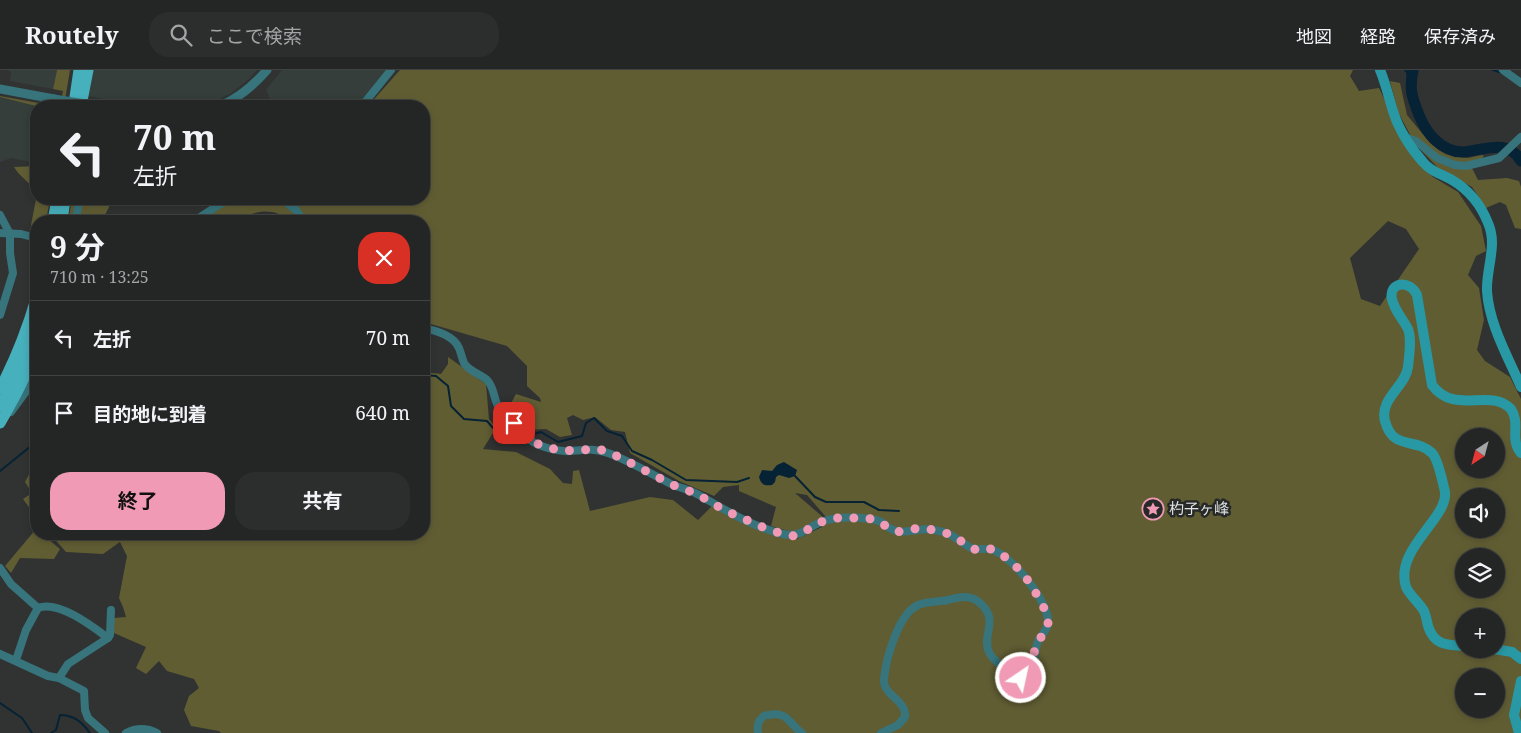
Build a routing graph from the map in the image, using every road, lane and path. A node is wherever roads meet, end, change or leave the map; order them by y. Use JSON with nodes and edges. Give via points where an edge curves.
{"nodes":[{"id":1,"x":79,"y":70,"type":"edge"},
{"id":2,"x":88,"y":70,"type":"edge"},
{"id":3,"x":267,"y":70,"type":"edge"},
{"id":4,"x":391,"y":70,"type":"edge"},
{"id":5,"x":1380,"y":70,"type":"edge"},
{"id":6,"x":1503,"y":70,"type":"edge"},
{"id":7,"x":1521,"y":83,"type":"edge"},
{"id":8,"x":0,"y":89,"type":"edge"},
{"id":9,"x":54,"y":100,"type":"edge"},
{"id":10,"x":74,"y":100,"type":"edge"},
{"id":11,"x":82,"y":100,"type":"edge"},
{"id":12,"x":233,"y":100,"type":"edge"},
{"id":13,"x":367,"y":100,"type":"edge"},
{"id":14,"x":1521,"y":137,"type":"edge"},
{"id":15,"x":1406,"y":138,"type":"junction"},
{"id":16,"x":219,"y":205,"type":"edge"},
{"id":17,"x":290,"y":205,"type":"edge"},
{"id":18,"x":0,"y":215,"type":"edge"},
{"id":19,"x":203,"y":215,"type":"edge"},
{"id":20,"x":299,"y":215,"type":"edge"},
{"id":21,"x":0,"y":233,"type":"edge"},
{"id":22,"x":10,"y":234,"type":"junction"},
{"id":23,"x":30,"y":236,"type":"edge"},
{"id":24,"x":0,"y":315,"type":"edge"},
{"id":25,"x":30,"y":322,"type":"edge"},
{"id":26,"x":430,"y":330,"type":"edge"},
{"id":27,"x":30,"y":344,"type":"edge"},
{"id":28,"x":30,"y":366,"type":"edge"},
{"id":29,"x":30,"y":381,"type":"edge"},
{"id":30,"x":1521,"y":387,"type":"edge"},
{"id":31,"x":0,"y":389,"type":"edge"},
{"id":32,"x":0,"y":406,"type":"edge"},
{"id":33,"x":0,"y":424,"type":"edge"},
{"id":34,"x":1521,"y":453,"type":"edge"},
{"id":35,"x":0,"y":568,"type":"edge"},
{"id":36,"x":38,"y":608,"type":"junction"},
{"id":37,"x":112,"y":610,"type":"dead end"},
{"id":38,"x":108,"y":638,"type":"junction"},
{"id":39,"x":1455,"y":645,"type":"edge"},
{"id":40,"x":1505,"y":651,"type":"edge"},
{"id":41,"x":0,"y":654,"type":"edge"},
{"id":42,"x":1521,"y":658,"type":"edge"},
{"id":43,"x":16,"y":660,"type":"junction"},
{"id":44,"x":59,"y":678,"type":"junction"},
{"id":45,"x":1521,"y":682,"type":"edge"},
{"id":46,"x":105,"y":733,"type":"edge"},
{"id":47,"x":126,"y":733,"type":"edge"},
{"id":48,"x":157,"y":733,"type":"edge"},
{"id":49,"x":758,"y":733,"type":"edge"},
{"id":50,"x":802,"y":733,"type":"edge"},
{"id":51,"x":881,"y":733,"type":"edge"},
{"id":52,"x":1519,"y":733,"type":"edge"}],
"edges":[{"from":1,"to":10,"type":"main road"},
{"from":2,"to":11,"type":"main road"},
{"from":3,"to":12,"type":"street","via":[[253,86]]},
{"from":4,"to":13,"type":"street"},
{"from":5,"to":15,"type":"main road","via":[[1394,116]]},
{"from":6,"to":7,"type":"street"},
{"from":8,"to":9,"type":"street","bridge":true},
{"from":14,"to":15,"type":"street","via":[[1499,158],[1466,166],[1437,158],[1416,141]]},
{"from":15,"to":30,"type":"main road","via":[[1423,163],[1468,191],[1490,225],[1492,246],[1487,290],[1491,314]]},
{"from":16,"to":19,"type":"street"},
{"from":17,"to":20,"type":"street"},
{"from":18,"to":22,"type":"street"},
{"from":21,"to":22,"type":"street"},
{"from":22,"to":23,"type":"street"},
{"from":22,"to":24,"type":"street","via":[[13,274]]},
{"from":25,"to":31,"type":"main road"},
{"from":26,"to":51,"type":"street","via":[[451,338],[468,368],[490,383],[502,412],[530,440],[540,445],[561,451],[599,449],[697,494],[724,510],[783,534],[794,536],[837,518],[873,519],[897,532],[919,528],[949,534],[976,550],[994,550],[1021,571],[1045,610],[1048,622],[1035,647],[1029,674],[1021,678],[1014,676],[988,652],[990,618],[978,601],[963,596],[916,606],[899,627],[884,679],[886,688],[904,708],[904,717],[898,725]]},
{"from":27,"to":32,"type":"main road","via":[[20,371]]},
{"from":28,"to":33,"type":"main road"},
{"from":29,"to":33,"type":"street","via":[[25,393]]},
{"from":34,"to":39,"type":"main road","via":[[1515,439],[1516,417],[1503,403],[1460,400],[1438,394],[1432,385],[1417,295],[1408,284],[1399,284],[1391,293],[1409,333],[1408,368],[1389,400],[1384,418],[1394,437],[1432,453],[1445,494],[1438,513],[1422,533],[1406,563],[1404,579],[1407,589],[1424,612],[1432,636],[1438,642]]},
{"from":35,"to":36,"type":"street","via":[[11,584]]},
{"from":36,"to":38,"type":"street","via":[[53,606],[66,611]]},
{"from":36,"to":43,"type":"street"},
{"from":37,"to":38,"type":"street"},
{"from":38,"to":44,"type":"street","via":[[68,664]]},
{"from":40,"to":42,"type":"main road"},
{"from":41,"to":43,"type":"street"},
{"from":43,"to":44,"type":"street"},
{"from":44,"to":46,"type":"street","via":[[84,691],[88,718]]},
{"from":45,"to":52,"type":"main road","via":[[1514,715]]},
{"from":47,"to":48,"type":"street","via":[[146,729]]},
{"from":49,"to":50,"type":"street","via":[[761,718],[776,713],[786,717]]}]}
